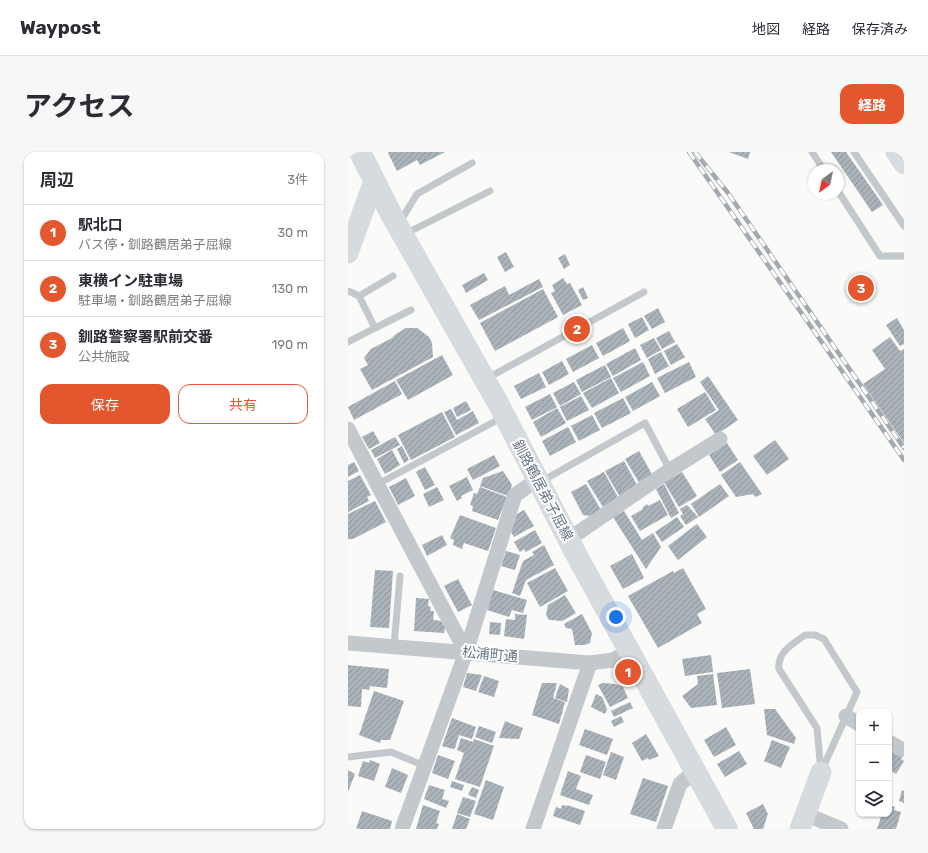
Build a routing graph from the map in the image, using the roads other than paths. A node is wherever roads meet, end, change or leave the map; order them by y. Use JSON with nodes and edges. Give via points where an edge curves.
{"nodes":[{"id":1,"x":352,"y":152,"type":"edge"},
{"id":2,"x":360,"y":152,"type":"edge"},
{"id":3,"x":812,"y":152,"type":"edge"},
{"id":4,"x":854,"y":152,"type":"edge"},
{"id":5,"x":896,"y":152,"type":"edge"},
{"id":6,"x":348,"y":159,"type":"edge"},
{"id":7,"x":472,"y":163,"type":"dead end"},
{"id":8,"x":820,"y":164,"type":"edge"},
{"id":9,"x":904,"y":164,"type":"edge"},
{"id":10,"x":374,"y":181,"type":"junction"},
{"id":11,"x":490,"y":191,"type":"dead end"},
{"id":12,"x":844,"y":200,"type":"edge"},
{"id":13,"x":904,"y":226,"type":"edge"},
{"id":14,"x":400,"y":230,"type":"junction"},
{"id":15,"x":348,"y":252,"type":"edge"},
{"id":16,"x":904,"y":256,"type":"edge"},
{"id":17,"x":393,"y":276,"type":"dead end"},
{"id":18,"x":348,"y":291,"type":"edge"},
{"id":19,"x":644,"y":292,"type":"dead end"},
{"id":20,"x":359,"y":296,"type":"junction"},
{"id":21,"x":411,"y":310,"type":"dead end"},
{"id":22,"x":375,"y":328,"type":"junction"},
{"id":23,"x":348,"y":342,"type":"edge"},
{"id":24,"x":485,"y":380,"type":"junction"},
{"id":25,"x":504,"y":416,"type":"junction"},
{"id":26,"x":348,"y":429,"type":"edge"},
{"id":27,"x":720,"y":439,"type":"dead end"},
{"id":28,"x":670,"y":470,"type":"junction"},
{"id":29,"x":538,"y":481,"type":"junction"},
{"id":30,"x":378,"y":484,"type":"junction"},
{"id":31,"x":569,"y":539,"type":"junction"},
{"id":32,"x":400,"y":576,"type":"dead end"},
{"id":33,"x":348,"y":643,"type":"edge"},
{"id":34,"x":394,"y":646,"type":"junction"},
{"id":35,"x":630,"y":651,"type":"junction"},
{"id":36,"x":466,"y":652,"type":"junction"},
{"id":37,"x":590,"y":663,"type":"junction"},
{"id":38,"x":846,"y":716,"type":"junction"},
{"id":39,"x":856,"y":722,"type":"edge"},
{"id":40,"x":348,"y":757,"type":"edge"},
{"id":41,"x":425,"y":766,"type":"junction"},
{"id":42,"x":695,"y":771,"type":"junction"},
{"id":43,"x":821,"y":772,"type":"junction"},
{"id":44,"x":802,"y":821,"type":"edge"},
{"id":45,"x":402,"y":829,"type":"edge"},
{"id":46,"x":533,"y":829,"type":"edge"},
{"id":47,"x":664,"y":829,"type":"edge"},
{"id":48,"x":726,"y":829,"type":"edge"},
{"id":49,"x":841,"y":829,"type":"edge"}],
"edges":[{"from":1,"to":6,"type":"street"},
{"from":2,"to":10,"type":"main road","name":"釧路鶴居弟子屈線"},
{"from":3,"to":8,"type":"lane"},
{"from":4,"to":13,"type":"lane"},
{"from":5,"to":9,"type":"street"},
{"from":7,"to":14,"type":"lane","via":[[416,194]]},
{"from":10,"to":14,"type":"main road","name":"釧路鶴居弟子屈線"},
{"from":10,"to":15,"type":"street"},
{"from":11,"to":14,"type":"lane"},
{"from":12,"to":16,"type":"lane","via":[[880,256]]},
{"from":14,"to":24,"type":"main road","name":"釧路鶴居弟子屈線"},
{"from":17,"to":20,"type":"lane"},
{"from":18,"to":20,"type":"lane"},
{"from":19,"to":24,"type":"lane"},
{"from":20,"to":22,"type":"lane"},
{"from":21,"to":22,"type":"lane"},
{"from":22,"to":23,"type":"lane"},
{"from":24,"to":25,"type":"main road","name":"釧路鶴居弟子屈線"},
{"from":25,"to":29,"type":"main road","name":"釧路鶴居弟子屈線"},
{"from":25,"to":30,"type":"lane"},
{"from":26,"to":30,"type":"street"},
{"from":27,"to":28,"type":"street"},
{"from":28,"to":29,"type":"lane","via":[[645,423]]},
{"from":28,"to":31,"type":"street"},
{"from":29,"to":31,"type":"main road","name":"釧路鶴居弟子屈線"},
{"from":29,"to":36,"type":"street","via":[[515,495]]},
{"from":30,"to":36,"type":"street"},
{"from":31,"to":35,"type":"main road","name":"釧路鶴居弟子屈線"},
{"from":32,"to":34,"type":"lane"},
{"from":33,"to":34,"type":"street","name":"松浦町通"},
{"from":34,"to":36,"type":"street","name":"松浦町通"},
{"from":35,"to":37,"type":"street","name":"松浦町通","via":[[613,660]]},
{"from":35,"to":42,"type":"main road","name":"釧路鶴居弟子屈線"},
{"from":36,"to":37,"type":"street","name":"松浦町通"},
{"from":36,"to":41,"type":"street"},
{"from":37,"to":46,"type":"street"},
{"from":38,"to":39,"type":"street"},
{"from":38,"to":43,"type":"lane"},
{"from":38,"to":43,"type":"lane","via":[[857,692],[824,640],[815,635],[805,635],[778,660],[779,668],[817,728]]},
{"from":40,"to":41,"type":"lane","via":[[391,752]]},
{"from":41,"to":45,"type":"street"},
{"from":42,"to":47,"type":"street","via":[[680,784]]},
{"from":42,"to":48,"type":"main road","name":"釧路鶴居弟子屈線"},
{"from":43,"to":44,"type":"street"},
{"from":44,"to":49,"type":"street"}]}
